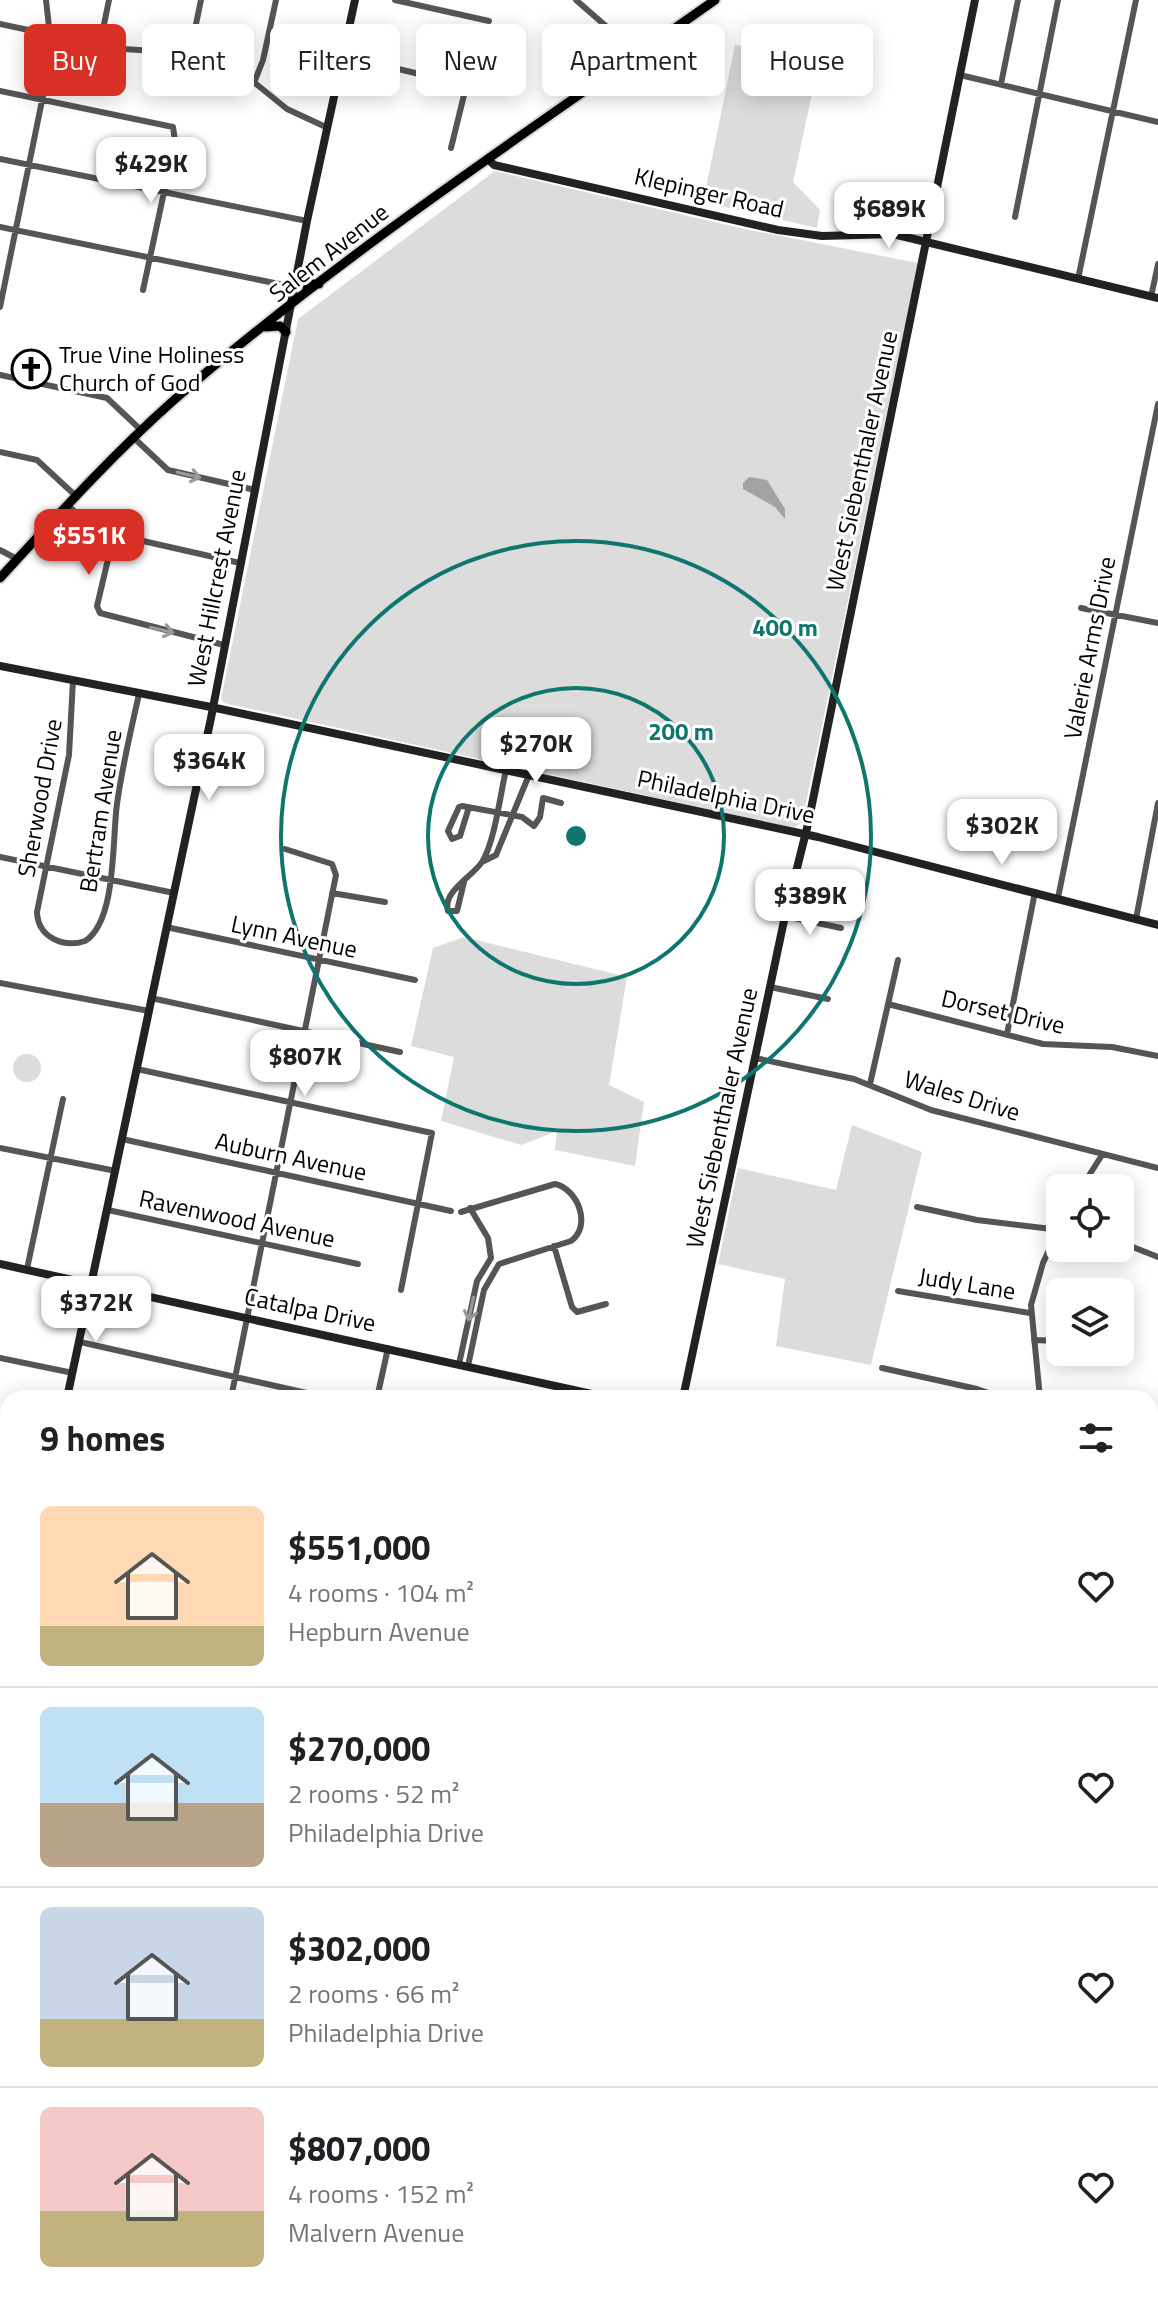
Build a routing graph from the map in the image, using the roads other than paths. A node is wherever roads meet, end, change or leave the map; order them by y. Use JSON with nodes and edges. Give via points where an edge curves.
{"nodes":[{"id":1,"x":46,"y":0,"type":"edge"},
{"id":2,"x":109,"y":0,"type":"edge"},
{"id":3,"x":201,"y":0,"type":"edge"},
{"id":4,"x":276,"y":0,"type":"edge"},
{"id":5,"x":355,"y":0,"type":"edge"},
{"id":6,"x":395,"y":0,"type":"edge"},
{"id":7,"x":576,"y":0,"type":"edge"},
{"id":8,"x":975,"y":0,"type":"edge"},
{"id":9,"x":1018,"y":0,"type":"edge"},
{"id":10,"x":1058,"y":0,"type":"edge"},
{"id":11,"x":1136,"y":0,"type":"edge"},
{"id":12,"x":711,"y":1,"type":"edge"},
{"id":13,"x":489,"y":21,"type":"dead end"},
{"id":14,"x":0,"y":24,"type":"edge"},
{"id":15,"x":49,"y":24,"type":"edge"},
{"id":16,"x":104,"y":24,"type":"edge"},
{"id":17,"x":196,"y":24,"type":"edge"},
{"id":18,"x":350,"y":24,"type":"edge"},
{"id":19,"x":600,"y":24,"type":"edge"},
{"id":20,"x":679,"y":24,"type":"edge"},
{"id":21,"x":24,"y":29,"type":"edge"},
{"id":22,"x":400,"y":69,"type":"edge"},
{"id":23,"x":960,"y":75,"type":"junction"},
{"id":24,"x":254,"y":83,"type":"joint"},
{"id":25,"x":1001,"y":84,"type":"junction"},
{"id":26,"x":0,"y":91,"type":"edge"},
{"id":27,"x":1039,"y":92,"type":"junction"},
{"id":28,"x":42,"y":96,"type":"edge"},
{"id":29,"x":335,"y":96,"type":"edge"},
{"id":30,"x":578,"y":96,"type":"edge"},
{"id":31,"x":42,"y":99,"type":"junction"},
{"id":32,"x":1112,"y":110,"type":"junction"},
{"id":33,"x":1158,"y":122,"type":"edge"},
{"id":34,"x":328,"y":128,"type":"junction"},
{"id":35,"x":451,"y":148,"type":"dead end"},
{"id":36,"x":0,"y":159,"type":"edge"},
{"id":37,"x":488,"y":159,"type":"junction"},
{"id":38,"x":29,"y":165,"type":"junction"},
{"id":39,"x":163,"y":193,"type":"junction"},
{"id":40,"x":1015,"y":217,"type":"dead end"},
{"id":41,"x":307,"y":221,"type":"junction"},
{"id":42,"x":0,"y":227,"type":"edge"},
{"id":43,"x":16,"y":230,"type":"junction"},
{"id":44,"x":926,"y":242,"type":"junction"},
{"id":45,"x":150,"y":258,"type":"junction"},
{"id":46,"x":1158,"y":264,"type":"edge"},
{"id":47,"x":1078,"y":279,"type":"junction"},
{"id":48,"x":295,"y":282,"type":"junction"},
{"id":49,"x":319,"y":284,"type":"junction"},
{"id":50,"x":143,"y":290,"type":"dead end"},
{"id":51,"x":1155,"y":297,"type":"edge"},
{"id":52,"x":1,"y":302,"type":"edge"},
{"id":53,"x":292,"y":305,"type":"junction"},
{"id":54,"x":266,"y":327,"type":"junction"},
{"id":55,"x":286,"y":332,"type":"junction"},
{"id":56,"x":0,"y":375,"type":"edge"},
{"id":57,"x":1158,"y":404,"type":"edge"},
{"id":58,"x":138,"y":434,"type":"junction"},
{"id":59,"x":0,"y":452,"type":"edge"},
{"id":60,"x":255,"y":490,"type":"junction"},
{"id":61,"x":77,"y":497,"type":"junction"},
{"id":62,"x":68,"y":506,"type":"junction"},
{"id":63,"x":114,"y":534,"type":"junction"},
{"id":64,"x":0,"y":550,"type":"edge"},
{"id":65,"x":17,"y":559,"type":"junction"},
{"id":66,"x":240,"y":563,"type":"junction"},
{"id":67,"x":0,"y":578,"type":"edge"},
{"id":68,"x":1081,"y":608,"type":"dead end"},
{"id":69,"x":1115,"y":614,"type":"junction"},
{"id":70,"x":1158,"y":623,"type":"edge"},
{"id":71,"x":224,"y":645,"type":"junction"},
{"id":72,"x":0,"y":666,"type":"edge"},
{"id":73,"x":73,"y":680,"type":"junction"},
{"id":74,"x":139,"y":694,"type":"junction"},
{"id":75,"x":211,"y":707,"type":"junction"},
{"id":76,"x":506,"y":770,"type":"junction"},
{"id":77,"x":529,"y":775,"type":"junction"},
{"id":78,"x":561,"y":803,"type":"dead end"},
{"id":79,"x":1158,"y":803,"type":"edge"},
{"id":80,"x":469,"y":807,"type":"junction"},
{"id":81,"x":496,"y":812,"type":"junction"},
{"id":82,"x":514,"y":816,"type":"junction"},
{"id":83,"x":803,"y":836,"type":"junction"},
{"id":84,"x":285,"y":849,"type":"dead end"},
{"id":85,"x":0,"y":857,"type":"edge"},
{"id":86,"x":481,"y":863,"type":"junction"},
{"id":87,"x":46,"y":868,"type":"junction"},
{"id":88,"x":109,"y":880,"type":"junction"},
{"id":89,"x":464,"y":882,"type":"junction"},
{"id":90,"x":1035,"y":892,"type":"junction"},
{"id":91,"x":174,"y":893,"type":"junction"},
{"id":92,"x":332,"y":893,"type":"junction"},
{"id":93,"x":1058,"y":898,"type":"junction"},
{"id":94,"x":385,"y":902,"type":"dead end"},
{"id":95,"x":785,"y":916,"type":"junction"},
{"id":96,"x":1136,"y":919,"type":"junction"},
{"id":97,"x":1158,"y":925,"type":"edge"},
{"id":98,"x":166,"y":927,"type":"junction"},
{"id":99,"x":841,"y":928,"type":"dead end"},
{"id":100,"x":95,"y":932,"type":"joint"},
{"id":101,"x":318,"y":960,"type":"junction"},
{"id":102,"x":898,"y":960,"type":"dead end"},
{"id":103,"x":415,"y":980,"type":"dead end"},
{"id":104,"x":0,"y":983,"type":"edge"},
{"id":105,"x":770,"y":987,"type":"junction"},
{"id":106,"x":151,"y":998,"type":"junction"},
{"id":107,"x":828,"y":999,"type":"dead end"},
{"id":108,"x":888,"y":1004,"type":"junction"},
{"id":109,"x":149,"y":1011,"type":"junction"},
{"id":110,"x":304,"y":1031,"type":"junction"},
{"id":111,"x":1007,"y":1034,"type":"junction"},
{"id":112,"x":400,"y":1052,"type":"dead end"},
{"id":113,"x":1158,"y":1056,"type":"edge"},
{"id":114,"x":755,"y":1058,"type":"junction"},
{"id":115,"x":137,"y":1069,"type":"junction"},
{"id":116,"x":870,"y":1084,"type":"junction"},
{"id":117,"x":63,"y":1099,"type":"dead end"},
{"id":118,"x":289,"y":1102,"type":"junction"},
{"id":119,"x":122,"y":1139,"type":"junction"},
{"id":120,"x":0,"y":1148,"type":"edge"},
{"id":121,"x":1102,"y":1155,"type":"junction"},
{"id":122,"x":51,"y":1158,"type":"junction"},
{"id":123,"x":1158,"y":1168,"type":"edge"},
{"id":124,"x":116,"y":1171,"type":"junction"},
{"id":125,"x":274,"y":1172,"type":"junction"},
{"id":126,"x":1090,"y":1174,"type":"edge"},
{"id":127,"x":419,"y":1203,"type":"junction"},
{"id":128,"x":917,"y":1207,"type":"dead end"},
{"id":129,"x":470,"y":1208,"type":"junction"},
{"id":130,"x":108,"y":1210,"type":"junction"},
{"id":131,"x":451,"y":1211,"type":"dead end"},
{"id":132,"x":461,"y":1212,"type":"dead end"},
{"id":133,"x":1046,"y":1228,"type":"edge"},
{"id":134,"x":260,"y":1243,"type":"junction"},
{"id":135,"x":554,"y":1246,"type":"junction"},
{"id":136,"x":1134,"y":1248,"type":"edge"},
{"id":137,"x":1158,"y":1257,"type":"edge"},
{"id":138,"x":491,"y":1258,"type":"junction"},
{"id":139,"x":1046,"y":1260,"type":"edge"},
{"id":140,"x":0,"y":1264,"type":"edge"},
{"id":141,"x":358,"y":1264,"type":"dead end"},
{"id":142,"x":499,"y":1264,"type":"junction"},
{"id":143,"x":27,"y":1269,"type":"junction"},
{"id":144,"x":93,"y":1283,"type":"junction"},
{"id":145,"x":401,"y":1290,"type":"dead end"},
{"id":146,"x":898,"y":1291,"type":"dead end"},
{"id":147,"x":606,"y":1304,"type":"dead end"},
{"id":148,"x":1030,"y":1313,"type":"junction"},
{"id":149,"x":247,"y":1317,"type":"junction"},
{"id":150,"x":1034,"y":1340,"type":"junction"},
{"id":151,"x":1046,"y":1340,"type":"edge"},
{"id":152,"x":80,"y":1342,"type":"junction"},
{"id":153,"x":388,"y":1348,"type":"junction"},
{"id":154,"x":0,"y":1358,"type":"edge"},
{"id":155,"x":464,"y":1365,"type":"junction"},
{"id":156,"x":882,"y":1368,"type":"dead end"},
{"id":157,"x":73,"y":1373,"type":"junction"},
{"id":158,"x":235,"y":1377,"type":"junction"},
{"id":159,"x":69,"y":1390,"type":"edge"},
{"id":160,"x":233,"y":1390,"type":"edge"},
{"id":161,"x":293,"y":1390,"type":"edge"},
{"id":162,"x":379,"y":1390,"type":"edge"},
{"id":163,"x":575,"y":1390,"type":"edge"},
{"id":164,"x":685,"y":1390,"type":"edge"},
{"id":165,"x":980,"y":1390,"type":"edge"},
{"id":166,"x":1039,"y":1390,"type":"edge"}],
"edges":[{"from":1,"to":15,"type":"street"},
{"from":2,"to":16,"type":"street"},
{"from":3,"to":17,"type":"street"},
{"from":4,"to":24,"type":"street"},
{"from":5,"to":18,"type":"street","name":"West Hillcrest Avenue"},
{"from":6,"to":13,"type":"street"},
{"from":7,"to":19,"type":"street"},
{"from":8,"to":23,"type":"street","name":"West Siebenthaler Avenue"},
{"from":9,"to":25,"type":"street"},
{"from":10,"to":27,"type":"street"},
{"from":11,"to":32,"type":"street"},
{"from":12,"to":20,"type":"main road","name":"Salem Avenue"},
{"from":14,"to":21,"type":"street"},
{"from":22,"to":35,"type":"street","via":[[464,87]]},
{"from":23,"to":25,"type":"street"},
{"from":23,"to":44,"type":"street","name":"West Siebenthaler Avenue"},
{"from":24,"to":34,"type":"street","via":[[287,109]]},
{"from":25,"to":27,"type":"street"},
{"from":26,"to":31,"type":"street"},
{"from":27,"to":32,"type":"street"},
{"from":27,"to":40,"type":"street"},
{"from":28,"to":31,"type":"street"},
{"from":29,"to":34,"type":"street","name":"West Hillcrest Avenue"},
{"from":30,"to":37,"type":"main road","name":"Salem Avenue"},
{"from":31,"to":38,"type":"street"},
{"from":31,"to":39,"type":"street","via":[[174,129]]},
{"from":32,"to":33,"type":"street"},
{"from":32,"to":47,"type":"street"},
{"from":34,"to":41,"type":"street","name":"West Hillcrest Avenue"},
{"from":36,"to":38,"type":"street"},
{"from":37,"to":44,"type":"street","name":"Klepinger Road","via":[[494,165],[791,232],[884,233]]},
{"from":37,"to":49,"type":"main road","name":"Salem Avenue"},
{"from":38,"to":39,"type":"street"},
{"from":38,"to":43,"type":"street"},
{"from":39,"to":41,"type":"street"},
{"from":39,"to":45,"type":"street"},
{"from":41,"to":48,"type":"street","name":"West Hillcrest Avenue"},
{"from":42,"to":43,"type":"street"},
{"from":43,"to":45,"type":"street"},
{"from":43,"to":52,"type":"street"},
{"from":44,"to":47,"type":"street","name":"Klepinger Road"},
{"from":44,"to":83,"type":"street","name":"West Siebenthaler Avenue"},
{"from":45,"to":48,"type":"street"},
{"from":45,"to":50,"type":"street"},
{"from":46,"to":51,"type":"street"},
{"from":47,"to":51,"type":"street","name":"Klepinger Road"},
{"from":48,"to":49,"type":"main road"},
{"from":48,"to":53,"type":"street","name":"West Hillcrest Avenue"},
{"from":49,"to":53,"type":"main road","name":"Salem Avenue"},
{"from":53,"to":54,"type":"main road","name":"Salem Avenue"},
{"from":53,"to":55,"type":"street","name":"West Hillcrest Avenue"},
{"from":54,"to":55,"type":"main road","via":[[280,326]]},
{"from":54,"to":58,"type":"main road","name":"Salem Avenue"},
{"from":55,"to":60,"type":"street","name":"West Hillcrest Avenue"},
{"from":56,"to":58,"type":"street","via":[[107,398]]},
{"from":57,"to":69,"type":"street","name":"Valerie Arms Drive"},
{"from":58,"to":60,"type":"street","one_way":true,"via":[[168,470]]},
{"from":58,"to":61,"type":"main road","name":"Salem Avenue"},
{"from":59,"to":61,"type":"street","via":[[37,460]]},
{"from":60,"to":66,"type":"street","name":"West Hillcrest Avenue"},
{"from":61,"to":62,"type":"main road","name":"Salem Avenue"},
{"from":62,"to":63,"type":"street","via":[[91,527]]},
{"from":62,"to":65,"type":"main road","name":"Salem Avenue"},
{"from":63,"to":66,"type":"street"},
{"from":63,"to":71,"type":"street","one_way":true,"via":[[97,606],[100,613]]},
{"from":64,"to":65,"type":"street"},
{"from":65,"to":67,"type":"main road","name":"Salem Avenue"},
{"from":66,"to":71,"type":"street","name":"West Hillcrest Avenue"},
{"from":68,"to":69,"type":"street"},
{"from":69,"to":70,"type":"street"},
{"from":69,"to":93,"type":"street","name":"Valerie Arms Drive"},
{"from":71,"to":75,"type":"street","name":"West Hillcrest Avenue"},
{"from":72,"to":73,"type":"street","name":"Philadelphia Drive"},
{"from":73,"to":74,"type":"street","name":"Philadelphia Drive"},
{"from":73,"to":87,"type":"street","name":"Sherwood Drive","via":[[70,746]]},
{"from":74,"to":75,"type":"street","name":"Philadelphia Drive"},
{"from":74,"to":88,"type":"street","name":"Bertram Avenue","via":[[117,803]]},
{"from":75,"to":76,"type":"street","name":"Philadelphia Drive"},
{"from":75,"to":91,"type":"street","name":"West Hillcrest Avenue"},
{"from":76,"to":77,"type":"street","name":"Philadelphia Drive"},
{"from":76,"to":81,"type":"street"},
{"from":77,"to":82,"type":"street"},
{"from":77,"to":83,"type":"street","name":"Philadelphia Drive"},
{"from":78,"to":82,"type":"street","via":[[543,798],[534,826]]},
{"from":79,"to":96,"type":"street"},
{"from":80,"to":80,"type":"street","via":[[457,808],[448,831],[452,839],[460,836]]},
{"from":80,"to":81,"type":"street"},
{"from":81,"to":82,"type":"street"},
{"from":81,"to":86,"type":"street"},
{"from":82,"to":86,"type":"street","via":[[496,855]]},
{"from":83,"to":90,"type":"street","name":"Philadelphia Drive"},
{"from":83,"to":95,"type":"street","name":"West Siebenthaler Avenue"},
{"from":84,"to":92,"type":"street","via":[[332,864]]},
{"from":85,"to":87,"type":"street"},
{"from":86,"to":89,"type":"street"},
{"from":87,"to":88,"type":"street"},
{"from":87,"to":100,"type":"street","name":"Sherwood Drive","via":[[38,921],[46,934],[61,943],[81,942]]},
{"from":88,"to":91,"type":"street"},
{"from":88,"to":100,"type":"street","name":"Bertram Avenue"},
{"from":89,"to":89,"type":"street","via":[[450,895],[448,911],[457,911]]},
{"from":90,"to":93,"type":"street","name":"Philadelphia Drive"},
{"from":90,"to":111,"type":"street"},
{"from":91,"to":98,"type":"street","name":"West Hillcrest Avenue"},
{"from":92,"to":94,"type":"street"},
{"from":92,"to":101,"type":"street"},
{"from":93,"to":96,"type":"street","name":"Philadelphia Drive"},
{"from":95,"to":99,"type":"street"},
{"from":95,"to":105,"type":"street","name":"West Siebenthaler Avenue"},
{"from":96,"to":97,"type":"street","name":"Philadelphia Drive"},
{"from":98,"to":101,"type":"street","name":"Lynn Avenue"},
{"from":98,"to":106,"type":"street","name":"West Hillcrest Avenue"},
{"from":101,"to":103,"type":"street","name":"Lynn Avenue"},
{"from":101,"to":110,"type":"street"},
{"from":102,"to":108,"type":"street"},
{"from":104,"to":109,"type":"street"},
{"from":105,"to":107,"type":"street"},
{"from":105,"to":114,"type":"street","name":"West Siebenthaler Avenue"},
{"from":106,"to":109,"type":"street","name":"West Hillcrest Avenue"},
{"from":106,"to":110,"type":"street"},
{"from":108,"to":111,"type":"street","name":"Dorset Drive"},
{"from":108,"to":116,"type":"street"},
{"from":109,"to":115,"type":"street","name":"West Hillcrest Avenue"},
{"from":110,"to":112,"type":"street"},
{"from":110,"to":118,"type":"street"},
{"from":111,"to":113,"type":"street","name":"Dorset Drive","via":[[1053,1046],[1112,1047]]},
{"from":114,"to":116,"type":"street","name":"Wales Drive"},
{"from":114,"to":164,"type":"street","name":"West Siebenthaler Avenue"},
{"from":115,"to":118,"type":"street"},
{"from":115,"to":119,"type":"street","name":"West Hillcrest Avenue"},
{"from":116,"to":121,"type":"street","name":"Wales Drive","via":[[931,1110]]},
{"from":117,"to":122,"type":"street"},
{"from":118,"to":125,"type":"street"},
{"from":118,"to":127,"type":"street","via":[[432,1134]]},
{"from":119,"to":124,"type":"street","name":"West Hillcrest Avenue"},
{"from":119,"to":125,"type":"street","name":"Auburn Avenue"},
{"from":120,"to":122,"type":"street","name":"Ravenwood Avenue"},
{"from":121,"to":123,"type":"street","name":"Wales Drive"},
{"from":121,"to":126,"type":"street"},
{"from":122,"to":124,"type":"street","name":"Ravenwood Avenue"},
{"from":122,"to":143,"type":"street"},
{"from":124,"to":130,"type":"street","name":"West Hillcrest Avenue"},
{"from":125,"to":127,"type":"street","name":"Auburn Avenue"},
{"from":125,"to":134,"type":"street"},
{"from":127,"to":131,"type":"street","name":"Auburn Avenue"},
{"from":127,"to":145,"type":"street"},
{"from":128,"to":133,"type":"street"},
{"from":129,"to":132,"type":"street"},
{"from":129,"to":135,"type":"street","via":[[552,1184],[562,1186],[574,1198],[581,1223],[574,1239]]},
{"from":129,"to":138,"type":"street","via":[[488,1238]]},
{"from":130,"to":134,"type":"street","name":"Ravenwood Avenue"},
{"from":130,"to":144,"type":"street","name":"West Hillcrest Avenue"},
{"from":134,"to":141,"type":"street","name":"Ravenwood Avenue"},
{"from":134,"to":149,"type":"street"},
{"from":135,"to":142,"type":"street"},
{"from":135,"to":147,"type":"street","via":[[572,1307],[577,1312]]},
{"from":136,"to":137,"type":"street"},
{"from":138,"to":142,"type":"street"},
{"from":138,"to":155,"type":"street","one_way":true,"via":[[477,1281]]},
{"from":139,"to":148,"type":"street"},
{"from":140,"to":143,"type":"street","name":"Catalpa Drive"},
{"from":142,"to":155,"type":"street","via":[[484,1290]]},
{"from":143,"to":144,"type":"street","name":"Catalpa Drive"},
{"from":144,"to":149,"type":"street","name":"Catalpa Drive"},
{"from":144,"to":152,"type":"street","name":"West Hillcrest Avenue"},
{"from":146,"to":148,"type":"street","name":"Judy Lane"},
{"from":148,"to":150,"type":"street"},
{"from":149,"to":153,"type":"street","name":"Catalpa Drive"},
{"from":149,"to":158,"type":"street"},
{"from":150,"to":151,"type":"street"},
{"from":150,"to":166,"type":"street"},
{"from":152,"to":157,"type":"street","name":"West Hillcrest Avenue"},
{"from":152,"to":158,"type":"street"},
{"from":153,"to":155,"type":"street","name":"Catalpa Drive"},
{"from":153,"to":162,"type":"street"},
{"from":154,"to":157,"type":"street"},
{"from":155,"to":163,"type":"street","name":"Catalpa Drive"},
{"from":156,"to":165,"type":"street"},
{"from":157,"to":159,"type":"street","name":"West Hillcrest Avenue"},
{"from":158,"to":160,"type":"street"},
{"from":158,"to":161,"type":"street"}]}
